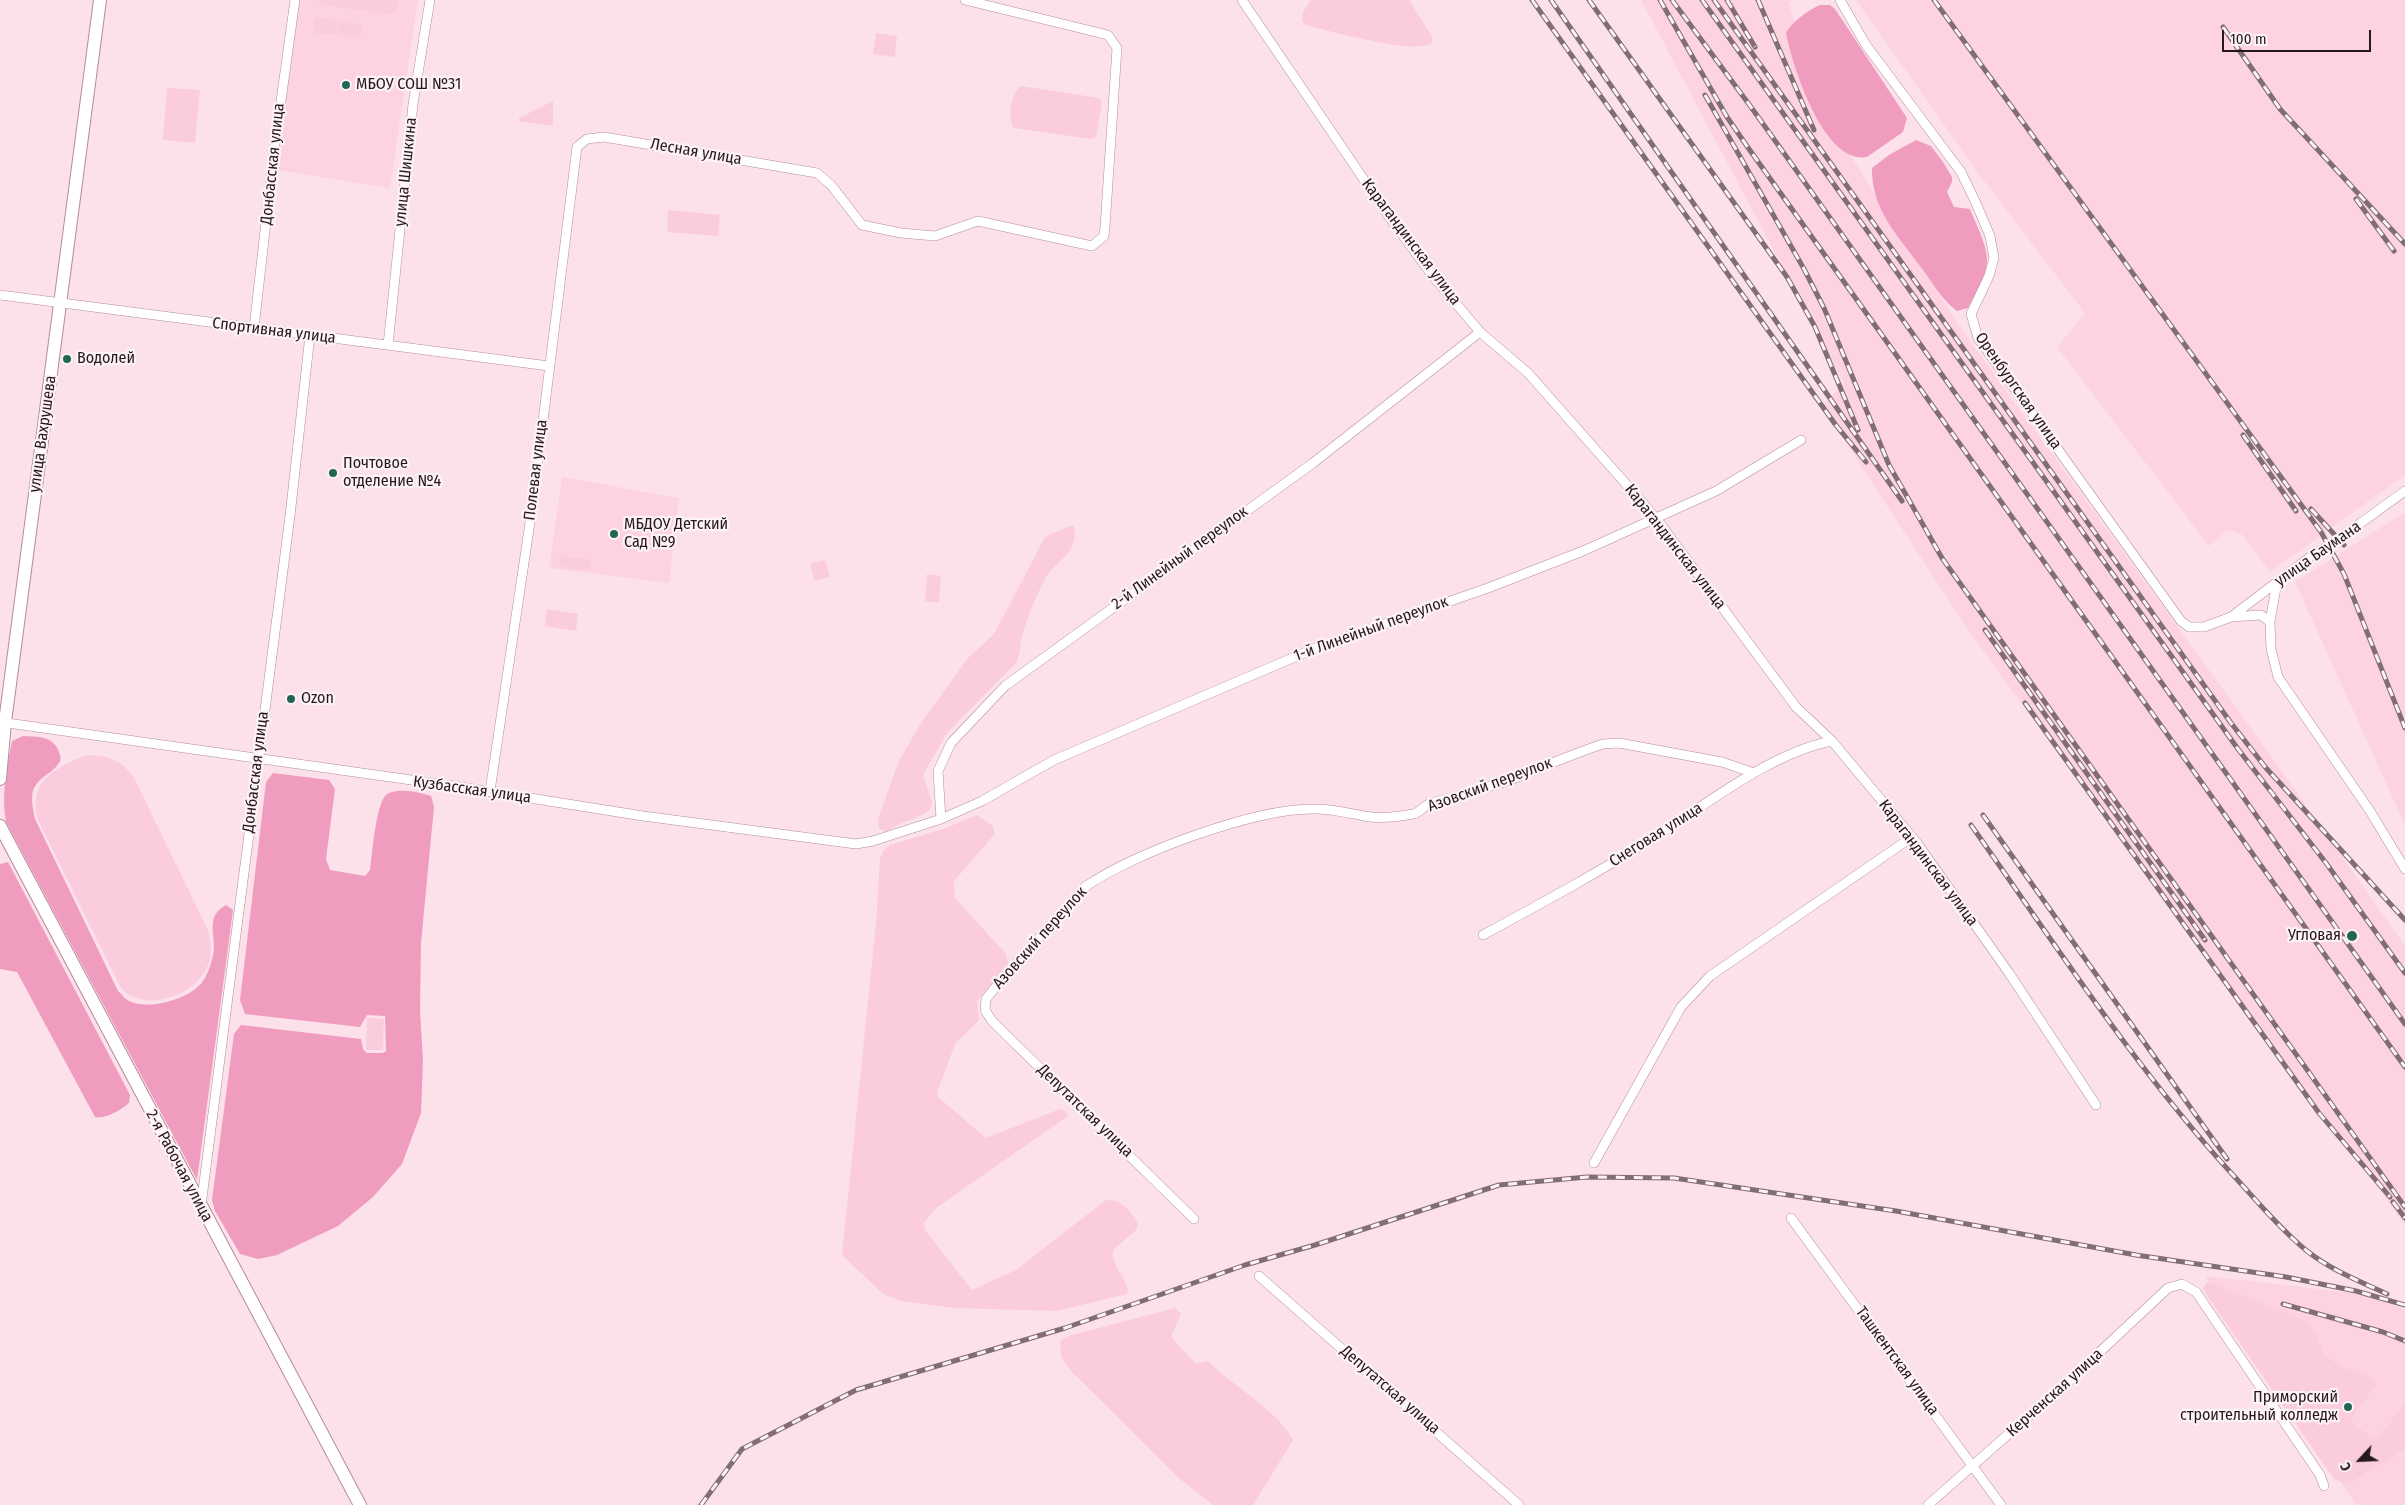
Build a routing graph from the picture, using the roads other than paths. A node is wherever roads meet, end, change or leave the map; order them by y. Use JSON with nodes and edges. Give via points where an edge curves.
{"nodes":[{"id":1,"x":100,"y":0,"type":"edge"},
{"id":2,"x":295,"y":0,"type":"edge"},
{"id":3,"x":430,"y":0,"type":"edge"},
{"id":4,"x":965,"y":0,"type":"edge"},
{"id":5,"x":1242,"y":0,"type":"edge"},
{"id":6,"x":1840,"y":0,"type":"edge"},
{"id":7,"x":577,"y":147,"type":"joint"},
{"id":8,"x":0,"y":295,"type":"edge"},
{"id":9,"x":60,"y":304,"type":"junction"},
{"id":10,"x":254,"y":328,"type":"junction"},
{"id":11,"x":1480,"y":332,"type":"junction"},
{"id":12,"x":310,"y":335,"type":"junction"},
{"id":13,"x":388,"y":345,"type":"junction"},
{"id":14,"x":549,"y":366,"type":"junction"},
{"id":15,"x":1802,"y":440,"type":"dead end"},
{"id":16,"x":2405,"y":491,"type":"edge"},
{"id":17,"x":1656,"y":518,"type":"junction"},
{"id":18,"x":2277,"y":582,"type":"junction"},
{"id":19,"x":2231,"y":617,"type":"junction"},
{"id":20,"x":2270,"y":622,"type":"junction"},
{"id":21,"x":2,"y":722,"type":"edge"},
{"id":22,"x":1832,"y":742,"type":"junction"},
{"id":23,"x":257,"y":758,"type":"junction"},
{"id":24,"x":1754,"y":773,"type":"junction"},
{"id":25,"x":0,"y":779,"type":"edge"},
{"id":26,"x":490,"y":792,"type":"junction"},
{"id":27,"x":941,"y":819,"type":"junction"},
{"id":28,"x":0,"y":826,"type":"edge"},
{"id":29,"x":1912,"y":837,"type":"junction"},
{"id":30,"x":2405,"y":869,"type":"edge"},
{"id":31,"x":1483,"y":936,"type":"dead end"},
{"id":32,"x":986,"y":999,"type":"joint"},
{"id":33,"x":2096,"y":1104,"type":"dead end"},
{"id":34,"x":1594,"y":1163,"type":"dead end"},
{"id":35,"x":201,"y":1208,"type":"junction"},
{"id":36,"x":1791,"y":1218,"type":"dead end"},
{"id":37,"x":1194,"y":1219,"type":"dead end"},
{"id":38,"x":1259,"y":1276,"type":"dead end"},
{"id":39,"x":1973,"y":1465,"type":"junction"},
{"id":40,"x":2324,"y":1486,"type":"dead end"},
{"id":41,"x":360,"y":1505,"type":"edge"},
{"id":42,"x":1519,"y":1505,"type":"edge"},
{"id":43,"x":1928,"y":1505,"type":"edge"},
{"id":44,"x":2001,"y":1505,"type":"edge"}],
"edges":[{"from":1,"to":9,"type":"main road","name":"улица Вахрушева"},
{"from":2,"to":10,"type":"street","name":"Донбасская улица"},
{"from":3,"to":13,"type":"street","name":"улица Шишкина","via":[[414,104]]},
{"from":4,"to":7,"type":"street","name":"Лесная улица","via":[[1108,35],[1117,48],[1104,236],[1092,246],[978,221],[935,236],[901,234],[862,225],[831,186],[817,174],[604,137],[587,139]]},
{"from":5,"to":11,"type":"street","name":"Карагандинская улица","via":[[1390,218]]},
{"from":6,"to":19,"type":"street","name":"Оренбургская улица","via":[[1866,45],[1961,172],[1990,236],[1994,258],[1971,314],[1978,338],[2181,621],[2189,627],[2204,627]]},
{"from":7,"to":14,"type":"street","name":"Полевая улица"},
{"from":8,"to":9,"type":"street","name":"Спортивная улица"},
{"from":9,"to":10,"type":"street","name":"Спортивная улица"},
{"from":9,"to":21,"type":"main road","name":"улица Вахрушева"},
{"from":10,"to":12,"type":"street","name":"Спортивная улица"},
{"from":11,"to":17,"type":"street","name":"Карагандинская улица","via":[[1528,373]]},
{"from":11,"to":27,"type":"street","name":"2-й Линейный переулок","via":[[1313,463],[1005,686],[951,743],[938,771]]},
{"from":12,"to":13,"type":"street","name":"Спортивная улица"},
{"from":12,"to":23,"type":"street","name":"Донбасская улица","via":[[290,516]]},
{"from":13,"to":14,"type":"street","name":"Спортивная улица"},
{"from":14,"to":26,"type":"street","name":"Полевая улица","via":[[532,509]]},
{"from":15,"to":17,"type":"street","name":"1-й Линейный переулок","via":[[1732,483]]},
{"from":16,"to":18,"type":"street","name":"улица Баумана"},
{"from":17,"to":22,"type":"street","name":"Карагандинская улица","via":[[1796,707]]},
{"from":17,"to":27,"type":"street","name":"1-й Линейный переулок","via":[[1488,588],[1318,647],[1054,760],[982,801]]},
{"from":18,"to":19,"type":"street","name":"улица Баумана"},
{"from":18,"to":20,"type":"street"},
{"from":19,"to":20,"type":"street","via":[[2261,615]]},
{"from":20,"to":30,"type":"street","via":[[2271,649],[2278,676],[2370,811]]},
{"from":21,"to":23,"type":"street","name":"Кузбасская улица"},
{"from":21,"to":25,"type":"main road","name":"улица Вахрушева"},
{"from":22,"to":24,"type":"street","name":"Снеговая улица","via":[[1813,745]]},
{"from":22,"to":29,"type":"street","name":"Карагандинская улица"},
{"from":23,"to":26,"type":"street","name":"Кузбасская улица"},
{"from":23,"to":35,"type":"street","name":"Донбасская улица"},
{"from":24,"to":31,"type":"street","name":"Снеговая улица","via":[[1595,873]]},
{"from":24,"to":32,"type":"street","name":"Азовский переулок","via":[[1703,759],[1619,743],[1603,744],[1503,782],[1427,804],[1416,814],[1364,816],[1315,808],[1266,815],[1209,832],[1102,875],[1085,887]]},
{"from":26,"to":27,"type":"street","name":"Кузбасская улица","via":[[831,843],[856,844]]},
{"from":28,"to":35,"type":"main road","name":"2-я Рабочая улица"},
{"from":29,"to":33,"type":"street","name":"Карагандинская улица","via":[[2009,973]]},
{"from":29,"to":34,"type":"street","via":[[1710,976],[1681,1007]]},
{"from":32,"to":37,"type":"street","name":"Депутатская улица","via":[[985,1010],[992,1021]]},
{"from":35,"to":41,"type":"main road","name":"2-я Рабочая улица"},
{"from":36,"to":39,"type":"street","name":"Ташкентская улица"},
{"from":38,"to":42,"type":"street","name":"Депутатская улица"},
{"from":39,"to":40,"type":"street","name":"Керченская улица","via":[[2071,1380],[2168,1288],[2182,1284],[2196,1292],[2320,1475]]},
{"from":39,"to":43,"type":"street","name":"Керченская улица"},
{"from":39,"to":44,"type":"street","name":"Ташкентская улица"}]}
